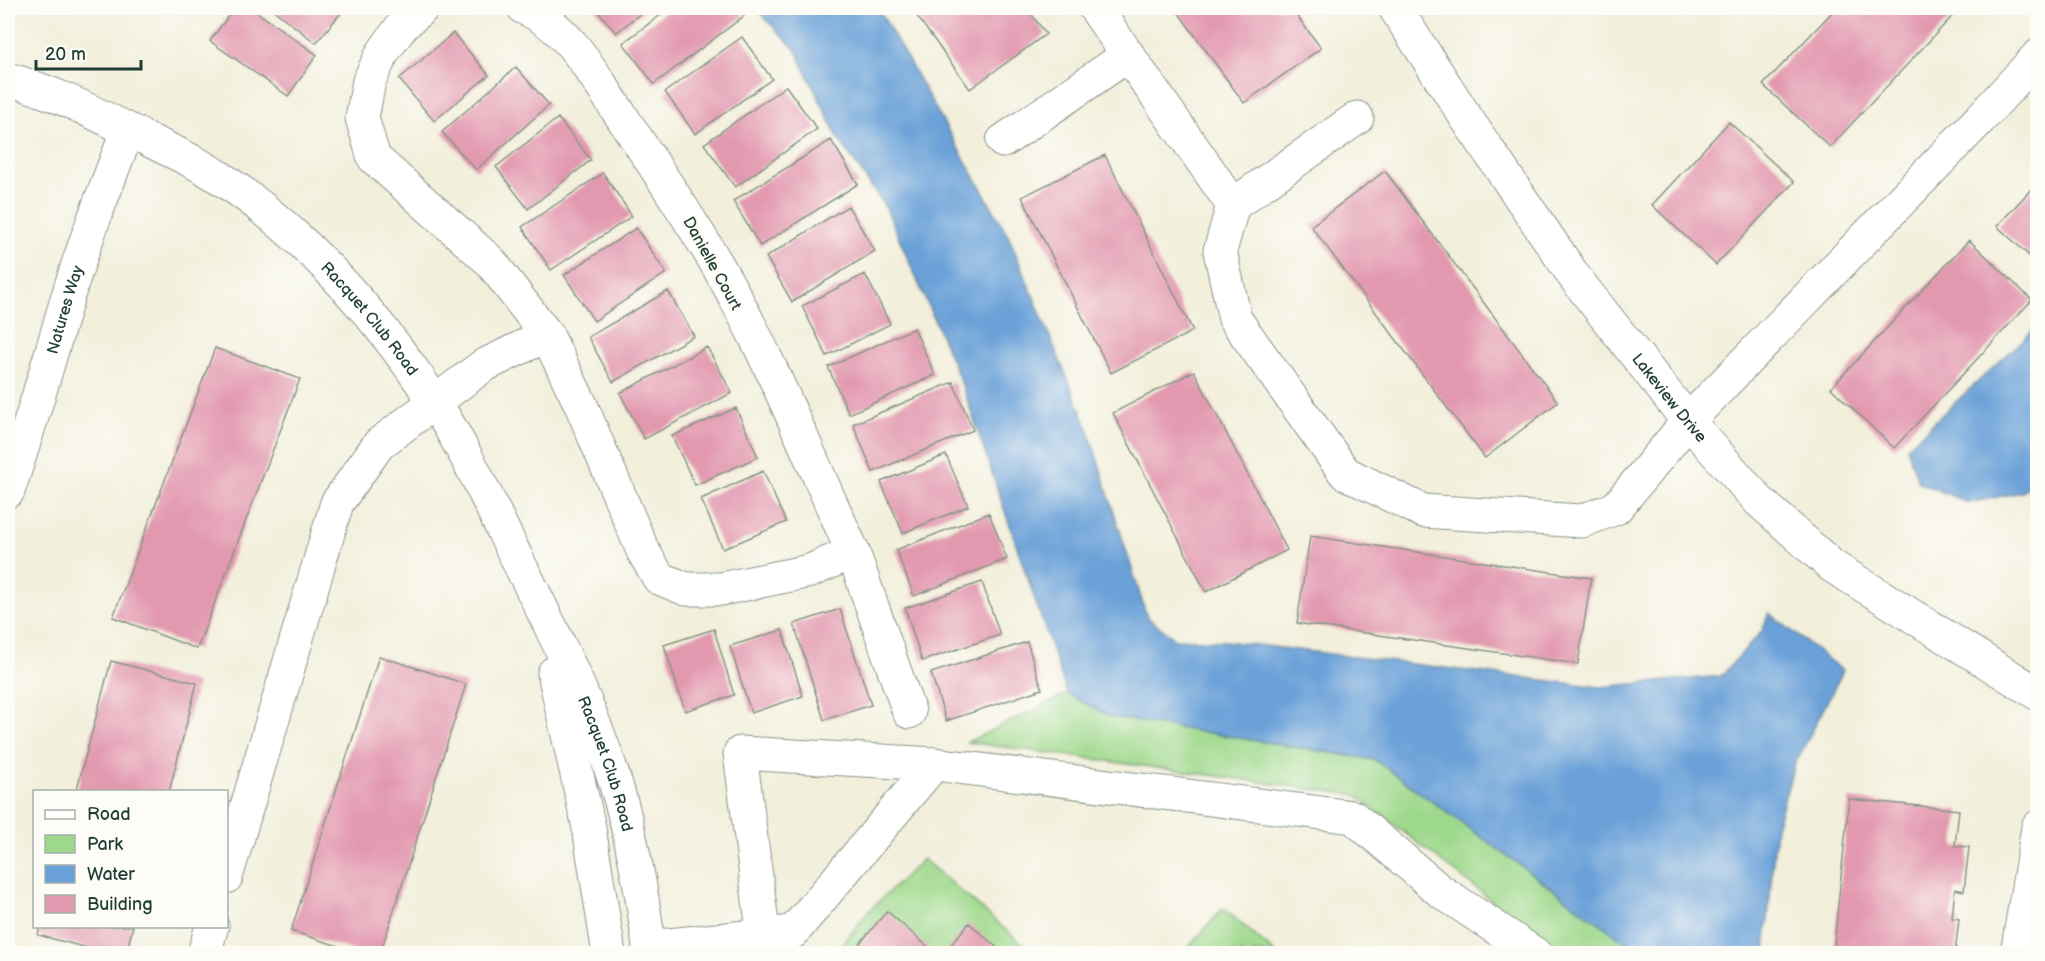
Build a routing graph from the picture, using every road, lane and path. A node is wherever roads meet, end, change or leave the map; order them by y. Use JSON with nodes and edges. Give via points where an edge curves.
{"nodes":[{"id":1,"x":422,"y":8,"type":"edge"},
{"id":2,"x":524,"y":8,"type":"edge"},
{"id":3,"x":1095,"y":8,"type":"edge"},
{"id":4,"x":1395,"y":8,"type":"edge"},
{"id":5,"x":1128,"y":55,"type":"junction"},
{"id":6,"x":2037,"y":56,"type":"edge"},
{"id":7,"x":8,"y":80,"type":"edge"},
{"id":8,"x":8,"y":99,"type":"edge"},
{"id":9,"x":1357,"y":118,"type":"dead end"},
{"id":10,"x":128,"y":130,"type":"junction"},
{"id":11,"x":1003,"y":141,"type":"dead end"},
{"id":12,"x":1233,"y":205,"type":"junction"},
{"id":13,"x":547,"y":335,"type":"junction"},
{"id":14,"x":434,"y":402,"type":"junction"},
{"id":15,"x":1689,"y":421,"type":"junction"},
{"id":16,"x":8,"y":491,"type":"edge"},
{"id":17,"x":853,"y":552,"type":"junction"},
{"id":18,"x":530,"y":585,"type":"junction"},
{"id":19,"x":2037,"y":694,"type":"edge"},
{"id":20,"x":909,"y":712,"type":"dead end"},
{"id":21,"x":934,"y":764,"type":"junction"},
{"id":22,"x":2037,"y":827,"type":"edge"},
{"id":23,"x":228,"y":870,"type":"edge"},
{"id":24,"x":212,"y":928,"type":"edge"},
{"id":25,"x":765,"y":944,"type":"edge"},
{"id":26,"x":650,"y":950,"type":"edge"},
{"id":27,"x":204,"y":954,"type":"edge"},
{"id":28,"x":609,"y":954,"type":"edge"},
{"id":29,"x":1535,"y":954,"type":"edge"},
{"id":30,"x":2017,"y":954,"type":"edge"}],
"edges":[{"from":1,"to":13,"type":"street","via":[[402,26],[383,52],[369,81],[362,118],[374,158],[490,261]]},
{"from":2,"to":17,"type":"street","name":"Danielle Court","via":[[541,14],[580,55],[670,187],[720,269],[790,409]]},
{"from":3,"to":5,"type":"street"},
{"from":4,"to":15,"type":"street","name":"Lakeview Drive","via":[[1576,279]]},
{"from":5,"to":11,"type":"street"},
{"from":5,"to":12,"type":"street"},
{"from":6,"to":15,"type":"street"},
{"from":7,"to":10,"type":"street","name":"Racquet Club Road","via":[[88,108]]},
{"from":8,"to":10,"type":"street","name":"Racquet Club Road"},
{"from":9,"to":12,"type":"street"},
{"from":10,"to":14,"type":"street","name":"Racquet Club Road","via":[[201,167],[250,199],[333,271]]},
{"from":10,"to":16,"type":"street","name":"Natures Way","via":[[70,292]]},
{"from":12,"to":15,"type":"street","via":[[1220,251],[1235,319],[1346,472],[1423,511],[1582,521],[1616,508]]},
{"from":13,"to":14,"type":"street","via":[[483,366]]},
{"from":13,"to":17,"type":"street","via":[[658,578],[686,589],[721,589],[810,570]]},
{"from":14,"to":18,"type":"street","name":"Racquet Club Road"},
{"from":14,"to":23,"type":"street","via":[[379,444],[337,503]]},
{"from":15,"to":19,"type":"street","name":"Lakeview Drive","via":[[1759,501],[1833,566]]},
{"from":17,"to":20,"type":"street","name":"Danielle Court"},
{"from":18,"to":26,"type":"street","name":"Racquet Club Road","via":[[590,715],[616,786],[643,893]]},
{"from":18,"to":28,"type":"street","name":"Racquet Club Road","via":[[563,705],[604,908]]},
{"from":21,"to":25,"type":"street","via":[[792,932]]},
{"from":21,"to":25,"type":"street","via":[[740,753]]},
{"from":21,"to":29,"type":"street","via":[[1353,817],[1439,890]]},
{"from":22,"to":30,"type":"street"},
{"from":24,"to":27,"type":"street"},
{"from":25,"to":26,"type":"street"}]}
